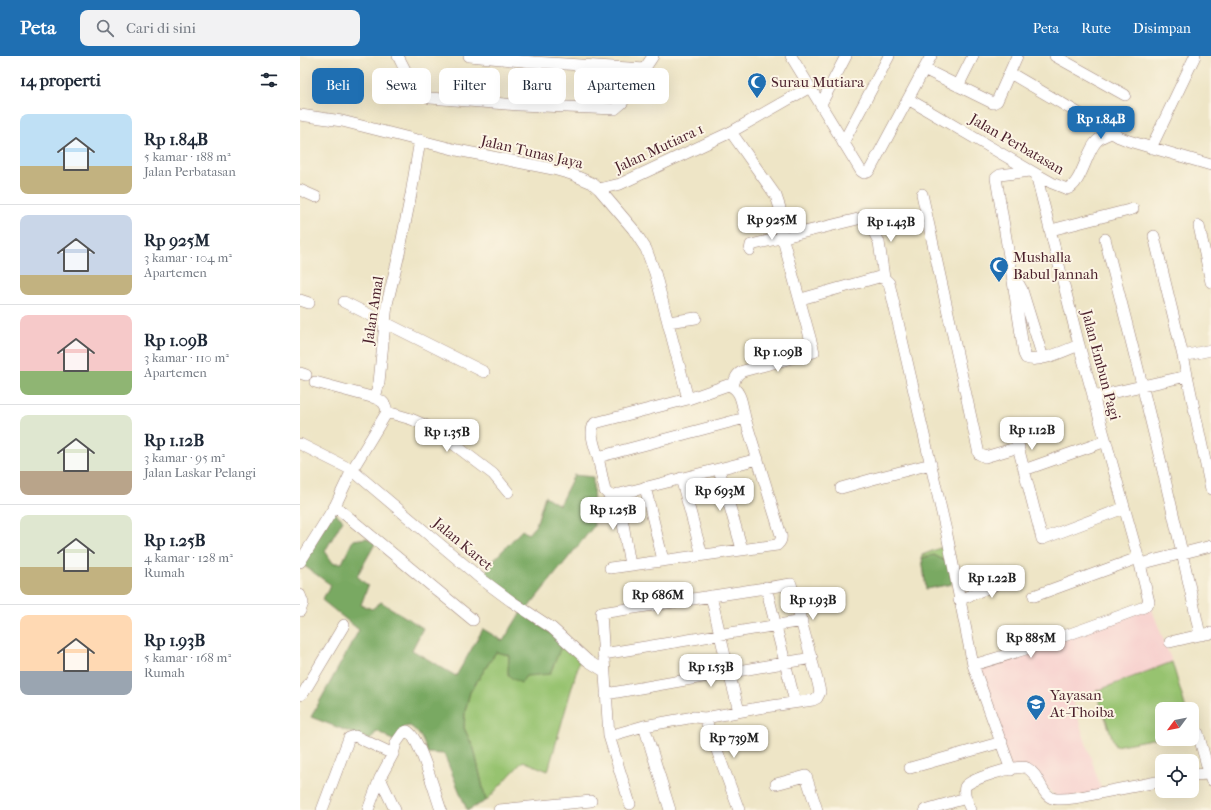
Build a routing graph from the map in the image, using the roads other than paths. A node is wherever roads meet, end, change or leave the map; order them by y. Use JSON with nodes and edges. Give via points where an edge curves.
{"nodes":[{"id":1,"x":398,"y":56,"type":"edge"},
{"id":2,"x":469,"y":56,"type":"edge"},
{"id":3,"x":653,"y":56,"type":"edge"},
{"id":4,"x":791,"y":56,"type":"edge"},
{"id":5,"x":804,"y":56,"type":"edge"},
{"id":6,"x":846,"y":56,"type":"edge"},
{"id":7,"x":889,"y":56,"type":"edge"},
{"id":8,"x":931,"y":56,"type":"edge"},
{"id":9,"x":973,"y":56,"type":"edge"},
{"id":10,"x":1017,"y":56,"type":"edge"},
{"id":11,"x":1055,"y":56,"type":"edge"},
{"id":12,"x":1195,"y":56,"type":"edge"},
{"id":13,"x":798,"y":67,"type":"junction"},
{"id":14,"x":629,"y":68,"type":"edge"},
{"id":15,"x":646,"y":68,"type":"edge"},
{"id":16,"x":924,"y":69,"type":"junction"},
{"id":17,"x":1010,"y":73,"type":"junction"},
{"id":18,"x":958,"y":86,"type":"junction"},
{"id":19,"x":810,"y":87,"type":"junction"},
{"id":20,"x":1125,"y":96,"type":"dead end"},
{"id":21,"x":908,"y":99,"type":"junction"},
{"id":22,"x":621,"y":104,"type":"edge"},
{"id":23,"x":821,"y":104,"type":"junction"},
{"id":24,"x":300,"y":115,"type":"edge"},
{"id":25,"x":731,"y":132,"type":"junction"},
{"id":26,"x":1112,"y":133,"type":"junction"},
{"id":27,"x":420,"y":140,"type":"junction"},
{"id":28,"x":843,"y":143,"type":"junction"},
{"id":29,"x":1151,"y":148,"type":"junction"},
{"id":30,"x":1211,"y":165,"type":"edge"},
{"id":31,"x":1033,"y":173,"type":"junction"},
{"id":32,"x":599,"y":189,"type":"junction"},
{"id":33,"x":300,"y":190,"type":"edge"},
{"id":34,"x":922,"y":194,"type":"dead end"},
{"id":35,"x":316,"y":197,"type":"dead end"},
{"id":36,"x":1133,"y":209,"type":"dead end"},
{"id":37,"x":1199,"y":226,"type":"dead end"},
{"id":38,"x":1051,"y":230,"type":"junction"},
{"id":39,"x":782,"y":236,"type":"junction"},
{"id":40,"x":1154,"y":236,"type":"dead end"},
{"id":41,"x":1105,"y":239,"type":"dead end"},
{"id":42,"x":750,"y":250,"type":"dead end"},
{"id":43,"x":1012,"y":268,"type":"junction"},
{"id":44,"x":884,"y":278,"type":"junction"},
{"id":45,"x":1211,"y":282,"type":"edge"},
{"id":46,"x":801,"y":299,"type":"junction"},
{"id":47,"x":344,"y":302,"type":"dead end"},
{"id":48,"x":696,"y":318,"type":"dead end"},
{"id":49,"x":1031,"y":319,"type":"junction"},
{"id":50,"x":1020,"y":321,"type":"junction"},
{"id":51,"x":385,"y":322,"type":"junction"},
{"id":52,"x":668,"y":322,"type":"junction"},
{"id":53,"x":1079,"y":345,"type":"junction"},
{"id":54,"x":1211,"y":350,"type":"edge"},
{"id":55,"x":1183,"y":356,"type":"junction"},
{"id":56,"x":1043,"y":358,"type":"junction"},
{"id":57,"x":484,"y":372,"type":"dead end"},
{"id":58,"x":307,"y":376,"type":"edge"},
{"id":59,"x":1187,"y":376,"type":"junction"},
{"id":60,"x":1143,"y":385,"type":"junction"},
{"id":61,"x":733,"y":386,"type":"junction"},
{"id":62,"x":1093,"y":397,"type":"junction"},
{"id":63,"x":375,"y":398,"type":"junction"},
{"id":64,"x":688,"y":399,"type":"junction"},
{"id":65,"x":387,"y":412,"type":"junction"},
{"id":66,"x":745,"y":418,"type":"junction"},
{"id":67,"x":1106,"y":440,"type":"junction"},
{"id":68,"x":300,"y":444,"type":"edge"},
{"id":69,"x":598,"y":458,"type":"junction"},
{"id":70,"x":758,"y":459,"type":"junction"},
{"id":71,"x":931,"y":464,"type":"junction"},
{"id":72,"x":719,"y":469,"type":"junction"},
{"id":73,"x":352,"y":470,"type":"junction"},
{"id":74,"x":1024,"y":470,"type":"junction"},
{"id":75,"x":681,"y":478,"type":"junction"},
{"id":76,"x":645,"y":487,"type":"junction"},
{"id":77,"x":841,"y":488,"type":"dead end"},
{"id":78,"x":1211,"y":489,"type":"edge"},
{"id":79,"x":508,"y":492,"type":"dead end"},
{"id":80,"x":618,"y":494,"type":"junction"},
{"id":81,"x":335,"y":506,"type":"junction"},
{"id":82,"x":1124,"y":508,"type":"junction"},
{"id":83,"x":1211,"y":546,"type":"edge"},
{"id":84,"x":742,"y":549,"type":"junction"},
{"id":85,"x":1183,"y":554,"type":"junction"},
{"id":86,"x":702,"y":555,"type":"junction"},
{"id":87,"x":662,"y":560,"type":"junction"},
{"id":88,"x":1139,"y":561,"type":"junction"},
{"id":89,"x":300,"y":562,"type":"edge"},
{"id":90,"x":630,"y":565,"type":"junction"},
{"id":91,"x":610,"y":568,"type":"dead end"},
{"id":92,"x":1016,"y":576,"type":"dead end"},
{"id":93,"x":766,"y":588,"type":"junction"},
{"id":94,"x":300,"y":595,"type":"edge"},
{"id":95,"x":711,"y":596,"type":"junction"},
{"id":96,"x":1034,"y":596,"type":"dead end"},
{"id":97,"x":959,"y":600,"type":"junction"},
{"id":98,"x":300,"y":611,"type":"edge"},
{"id":99,"x":473,"y":620,"type":"dead end"},
{"id":100,"x":802,"y":621,"type":"junction"},
{"id":101,"x":344,"y":625,"type":"dead end"},
{"id":102,"x":775,"y":626,"type":"junction"},
{"id":103,"x":1211,"y":633,"type":"edge"},
{"id":104,"x":720,"y":635,"type":"junction"},
{"id":105,"x":1200,"y":635,"type":"junction"},
{"id":106,"x":1170,"y":642,"type":"dead end"},
{"id":107,"x":603,"y":654,"type":"junction"},
{"id":108,"x":812,"y":658,"type":"junction"},
{"id":109,"x":785,"y":663,"type":"junction"},
{"id":110,"x":973,"y":665,"type":"junction"},
{"id":111,"x":604,"y":671,"type":"junction"},
{"id":112,"x":729,"y":673,"type":"junction"},
{"id":113,"x":606,"y":694,"type":"junction"},
{"id":114,"x":300,"y":695,"type":"edge"},
{"id":115,"x":795,"y":702,"type":"junction"},
{"id":116,"x":739,"y":711,"type":"junction"},
{"id":117,"x":705,"y":718,"type":"junction"},
{"id":118,"x":644,"y":726,"type":"junction"},
{"id":119,"x":608,"y":736,"type":"junction"},
{"id":120,"x":1199,"y":737,"type":"edge"},
{"id":121,"x":1002,"y":742,"type":"junction"},
{"id":122,"x":393,"y":754,"type":"junction"},
{"id":123,"x":910,"y":768,"type":"dead end"},
{"id":124,"x":1011,"y":770,"type":"junction"},
{"id":125,"x":1199,"y":776,"type":"edge"},
{"id":126,"x":1210,"y":777,"type":"edge"},
{"id":127,"x":380,"y":778,"type":"junction"},
{"id":128,"x":1155,"y":782,"type":"edge"},
{"id":129,"x":776,"y":784,"type":"dead end"},
{"id":130,"x":966,"y":798,"type":"junction"},
{"id":131,"x":592,"y":800,"type":"dead end"},
{"id":132,"x":630,"y":804,"type":"dead end"},
{"id":133,"x":438,"y":809,"type":"edge"},
{"id":134,"x":322,"y":810,"type":"edge"},
{"id":135,"x":368,"y":810,"type":"edge"},
{"id":136,"x":395,"y":810,"type":"edge"},
{"id":137,"x":499,"y":810,"type":"edge"},
{"id":138,"x":670,"y":810,"type":"edge"},
{"id":139,"x":739,"y":810,"type":"edge"},
{"id":140,"x":817,"y":810,"type":"edge"},
{"id":141,"x":926,"y":810,"type":"edge"},
{"id":142,"x":971,"y":810,"type":"edge"}],
"edges":[{"from":1,"to":22,"type":"street","via":[[416,88],[430,98],[617,109]]},
{"from":2,"to":14,"type":"street"},
{"from":3,"to":15,"type":"street"},
{"from":4,"to":13,"type":"street"},
{"from":5,"to":13,"type":"street"},
{"from":6,"to":23,"type":"street"},
{"from":7,"to":28,"type":"street"},
{"from":8,"to":16,"type":"street"},
{"from":9,"to":18,"type":"street"},
{"from":10,"to":17,"type":"street"},
{"from":11,"to":20,"type":"street"},
{"from":12,"to":29,"type":"street"},
{"from":13,"to":19,"type":"street"},
{"from":16,"to":18,"type":"street"},
{"from":16,"to":21,"type":"street"},
{"from":17,"to":18,"type":"street","via":[[997,101],[992,103]]},
{"from":17,"to":26,"type":"street"},
{"from":19,"to":23,"type":"street"},
{"from":19,"to":25,"type":"street","name":"Jalan Mutiara 1"},
{"from":21,"to":28,"type":"street","via":[[868,172],[861,171]]},
{"from":21,"to":31,"type":"street","name":"Jalan Perbatasan"},
{"from":23,"to":28,"type":"street"},
{"from":24,"to":27,"type":"street","name":"Jalan Tunas Jaya","via":[[342,121]]},
{"from":25,"to":32,"type":"street","name":"Jalan Mutiara 1","via":[[620,184]]},
{"from":25,"to":39,"type":"street","via":[[776,196],[780,208]]},
{"from":26,"to":29,"type":"street"},
{"from":26,"to":31,"type":"street","name":"Jalan Perbatasan","via":[[1094,144],[1075,184],[1071,187],[1065,188]]},
{"from":27,"to":32,"type":"street","name":"Jalan Tunas Jaya","via":[[571,174],[585,179]]},
{"from":27,"to":51,"type":"street","name":"Jalan Amal","via":[[399,254],[386,304]]},
{"from":29,"to":30,"type":"street"},
{"from":31,"to":38,"type":"street","name":"Jalan Embun Pagi"},
{"from":31,"to":43,"type":"street","via":[[1000,175],[996,178]]},
{"from":32,"to":52,"type":"street","name":"Jalan Tunas Jaya","via":[[633,229],[646,249]]},
{"from":33,"to":35,"type":"street"},
{"from":34,"to":74,"type":"street","via":[[979,454],[985,457],[1017,443]]},
{"from":36,"to":38,"type":"street"},
{"from":37,"to":45,"type":"street"},
{"from":38,"to":53,"type":"street","name":"Jalan Embun Pagi"},
{"from":39,"to":42,"type":"street","via":[[751,245]]},
{"from":39,"to":44,"type":"street","via":[[866,217],[879,242]]},
{"from":39,"to":46,"type":"street"},
{"from":40,"to":55,"type":"street"},
{"from":41,"to":60,"type":"street"},
{"from":43,"to":49,"type":"street"},
{"from":43,"to":50,"type":"street"},
{"from":44,"to":46,"type":"street","via":[[873,278]]},
{"from":44,"to":71,"type":"street","via":[[889,283]]},
{"from":46,"to":61,"type":"street","via":[[814,352],[742,371],[738,373]]},
{"from":47,"to":51,"type":"street"},
{"from":48,"to":52,"type":"street"},
{"from":49,"to":50,"type":"street"},
{"from":49,"to":56,"type":"street"},
{"from":50,"to":56,"type":"street","via":[[1024,356],[1032,360]]},
{"from":51,"to":57,"type":"street"},
{"from":51,"to":63,"type":"street","name":"Jalan Amal"},
{"from":52,"to":64,"type":"street","name":"Jalan Tunas Jaya"},
{"from":53,"to":56,"type":"street"},
{"from":53,"to":62,"type":"street","name":"Jalan Embun Pagi"},
{"from":54,"to":55,"type":"street"},
{"from":55,"to":59,"type":"street"},
{"from":58,"to":63,"type":"street"},
{"from":59,"to":60,"type":"street"},
{"from":59,"to":78,"type":"street"},
{"from":60,"to":62,"type":"street"},
{"from":60,"to":85,"type":"street"},
{"from":61,"to":64,"type":"street","via":[[728,385]]},
{"from":61,"to":66,"type":"street","via":[[739,393]]},
{"from":62,"to":67,"type":"street","name":"Jalan Embun Pagi"},
{"from":63,"to":65,"type":"street","via":[[382,400]]},
{"from":64,"to":69,"type":"street","via":[[595,423],[592,427]]},
{"from":65,"to":73,"type":"street"},
{"from":65,"to":79,"type":"street","via":[[411,419],[439,433],[493,474]]},
{"from":66,"to":69,"type":"street"},
{"from":66,"to":70,"type":"street"},
{"from":67,"to":74,"type":"street"},
{"from":67,"to":82,"type":"street","name":"Jalan Embun Pagi"},
{"from":68,"to":73,"type":"street","name":"Jalan Karet"},
{"from":69,"to":80,"type":"street","via":[[606,493],[612,496]]},
{"from":70,"to":72,"type":"street"},
{"from":70,"to":84,"type":"street","via":[[782,538],[776,545]]},
{"from":71,"to":77,"type":"street"},
{"from":71,"to":97,"type":"street"},
{"from":72,"to":75,"type":"street"},
{"from":72,"to":84,"type":"street"},
{"from":73,"to":81,"type":"street"},
{"from":73,"to":111,"type":"street","name":"Jalan Karet","via":[[480,578],[552,628],[588,661]]},
{"from":74,"to":82,"type":"street","via":[[1042,539]]},
{"from":75,"to":76,"type":"street"},
{"from":75,"to":86,"type":"street"},
{"from":76,"to":80,"type":"street"},
{"from":76,"to":87,"type":"street"},
{"from":80,"to":90,"type":"street"},
{"from":81,"to":89,"type":"street"},
{"from":81,"to":99,"type":"street"},
{"from":82,"to":88,"type":"street","name":"Jalan Embun Pagi"},
{"from":83,"to":85,"type":"street"},
{"from":84,"to":86,"type":"street"},
{"from":85,"to":88,"type":"street"},
{"from":85,"to":105,"type":"street"},
{"from":86,"to":87,"type":"street"},
{"from":87,"to":90,"type":"street"},
{"from":88,"to":96,"type":"street"},
{"from":88,"to":110,"type":"street","name":"Jalan Embun Pagi","via":[[1149,602],[1144,607]]},
{"from":90,"to":91,"type":"street"},
{"from":92,"to":97,"type":"street"},
{"from":93,"to":95,"type":"street"},
{"from":93,"to":100,"type":"street","via":[[791,584]]},
{"from":93,"to":102,"type":"street"},
{"from":94,"to":98,"type":"street","via":[[303,603]]},
{"from":95,"to":104,"type":"street"},
{"from":95,"to":107,"type":"street","via":[[601,613]]},
{"from":97,"to":110,"type":"street"},
{"from":100,"to":102,"type":"street"},
{"from":100,"to":108,"type":"street"},
{"from":101,"to":114,"type":"street"},
{"from":102,"to":104,"type":"street"},
{"from":102,"to":109,"type":"street"},
{"from":103,"to":105,"type":"street"},
{"from":104,"to":107,"type":"street"},
{"from":104,"to":112,"type":"street"},
{"from":105,"to":106,"type":"street"},
{"from":107,"to":111,"type":"street"},
{"from":108,"to":109,"type":"street"},
{"from":108,"to":115,"type":"street","via":[[820,692],[813,700]]},
{"from":109,"to":112,"type":"street"},
{"from":109,"to":115,"type":"street"},
{"from":110,"to":121,"type":"street"},
{"from":111,"to":113,"type":"street"},
{"from":112,"to":113,"type":"street"},
{"from":112,"to":116,"type":"street"},
{"from":113,"to":119,"type":"street"},
{"from":115,"to":116,"type":"street"},
{"from":116,"to":117,"type":"street"},
{"from":117,"to":118,"type":"street","via":[[694,717]]},
{"from":117,"to":139,"type":"street"},
{"from":118,"to":119,"type":"street"},
{"from":118,"to":138,"type":"street"},
{"from":119,"to":132,"type":"street"},
{"from":120,"to":126,"type":"street"},
{"from":121,"to":123,"type":"street"},
{"from":121,"to":124,"type":"street"},
{"from":122,"to":127,"type":"street"},
{"from":122,"to":133,"type":"street","via":[[403,733],[407,730],[411,732],[420,749]]},
{"from":122,"to":134,"type":"street","via":[[355,736],[351,737]]},
{"from":124,"to":128,"type":"street","via":[[1027,768],[1048,796],[1058,800]]},
{"from":124,"to":130,"type":"street","via":[[984,776],[968,783],[965,788]]},
{"from":125,"to":126,"type":"street"},
{"from":127,"to":135,"type":"street"},
{"from":127,"to":136,"type":"street"},
{"from":129,"to":140,"type":"street","via":[[806,776]]},
{"from":130,"to":141,"type":"street"},
{"from":130,"to":142,"type":"street"},
{"from":131,"to":137,"type":"street"}]}
